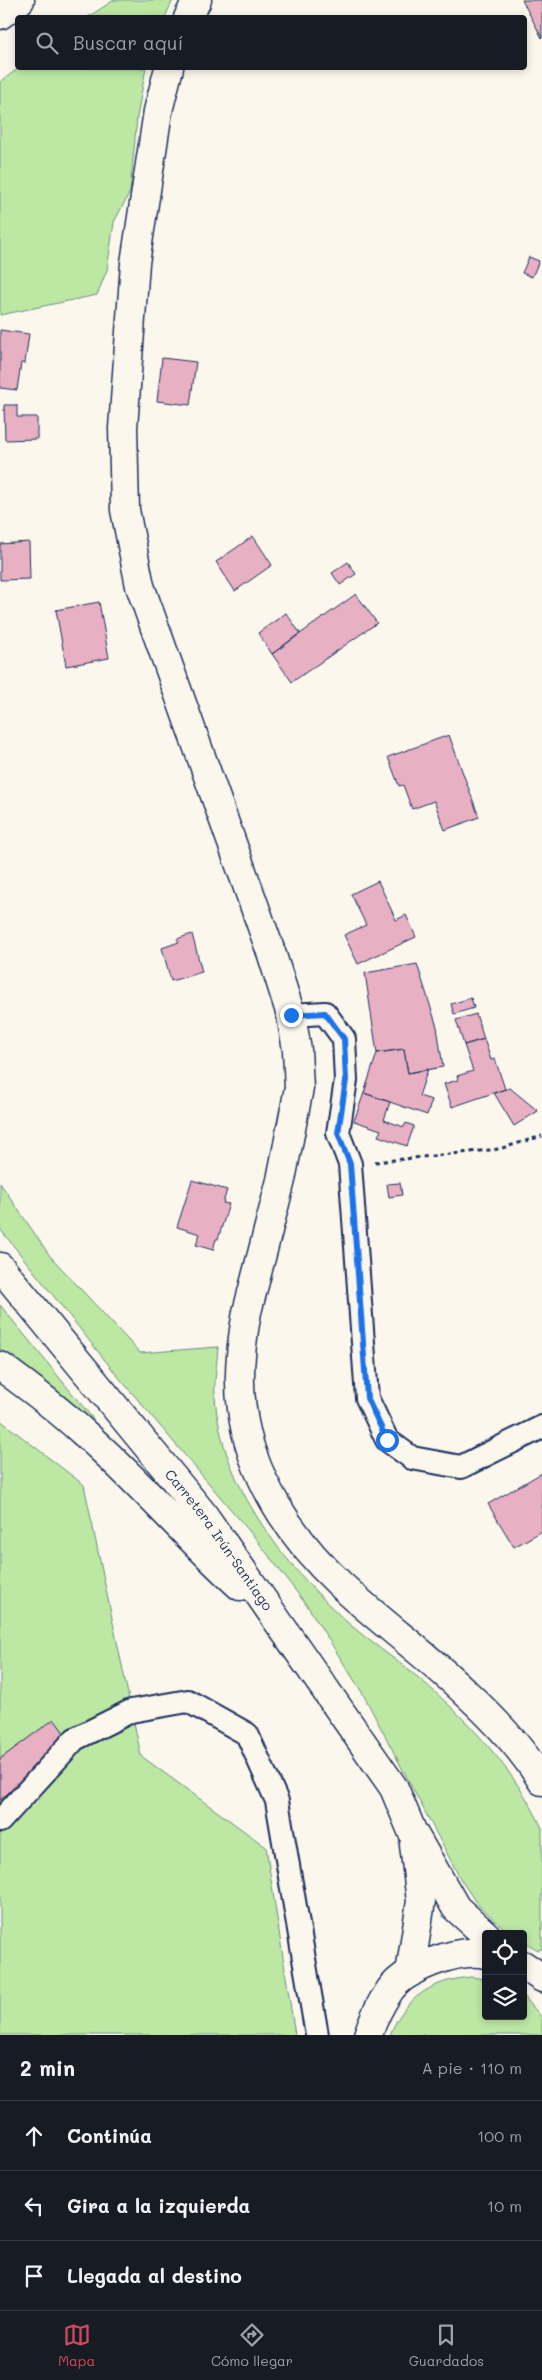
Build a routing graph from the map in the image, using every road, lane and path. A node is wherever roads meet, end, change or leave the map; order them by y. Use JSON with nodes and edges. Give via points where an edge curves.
{"nodes":[{"id":1,"x":20,"y":0,"type":"edge"},
{"id":2,"x":197,"y":0,"type":"edge"},
{"id":3,"x":0,"y":15,"type":"edge"},
{"id":4,"x":190,"y":15,"type":"edge"},
{"id":5,"x":168,"y":70,"type":"edge"},
{"id":6,"x":291,"y":1015,"type":"junction"},
{"id":7,"x":542,"y":1136,"type":"edge"},
{"id":8,"x":350,"y":1164,"type":"junction"},
{"id":9,"x":0,"y":1267,"type":"edge"},
{"id":10,"x":0,"y":1366,"type":"edge"},
{"id":11,"x":542,"y":1427,"type":"edge"},
{"id":12,"x":276,"y":1618,"type":"junction"},
{"id":13,"x":542,"y":1781,"type":"edge"},
{"id":14,"x":0,"y":1821,"type":"edge"},
{"id":15,"x":412,"y":1831,"type":"junction"},
{"id":16,"x":482,"y":1931,"type":"edge"},
{"id":17,"x":482,"y":1953,"type":"edge"},
{"id":18,"x":410,"y":1973,"type":"junction"},
{"id":19,"x":317,"y":2035,"type":"edge"},
{"id":20,"x":368,"y":2035,"type":"edge"}],
"edges":[{"from":1,"to":3,"type":"highway"},
{"from":2,"to":4,"type":"highway"},
{"from":5,"to":6,"type":"highway","via":[[158,111],[135,263],[123,428],[125,510],[140,586],[252,896]]},
{"from":6,"to":8,"type":"street","via":[[325,1013],[344,1039],[346,1080],[338,1133]]},
{"from":6,"to":13,"type":"highway","via":[[299,1088],[281,1180],[242,1342],[242,1410],[248,1440],[277,1506],[309,1552],[341,1585],[481,1707]]},
{"from":7,"to":8,"type":"path","via":[[498,1149]]},
{"from":8,"to":11,"type":"street","via":[[367,1398],[387,1440],[412,1458],[461,1467]]},
{"from":9,"to":12,"type":"highway","name":"Carretera Irún-Santiago","via":[[203,1514]]},
{"from":10,"to":12,"type":"highway","via":[[84,1432],[205,1554]]},
{"from":12,"to":15,"type":"highway","name":"Carretera Irún-Santiago","via":[[394,1788]]},
{"from":14,"to":19,"type":"street","via":[[75,1739],[131,1711],[188,1701],[247,1734],[277,1801]]},
{"from":15,"to":16,"type":"highway","name":"Carretera Irún-Santiago","via":[[456,1908]]},
{"from":15,"to":18,"type":"highway","name":"Carretera Irún-Santiago","via":[[421,1901]]},
{"from":17,"to":18,"type":"highway","via":[[442,1957]]},
{"from":18,"to":20,"type":"highway","via":[[391,1988]]}]}
